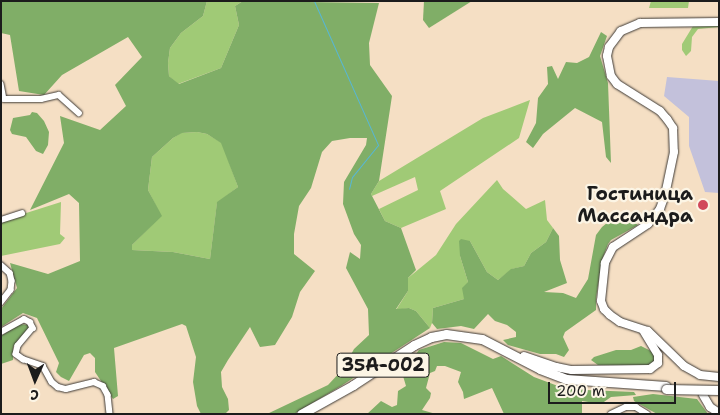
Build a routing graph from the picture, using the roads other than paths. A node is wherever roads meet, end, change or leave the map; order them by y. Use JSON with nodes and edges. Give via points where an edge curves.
{"nodes":[{"id":1,"x":719,"y":22,"type":"edge"},
{"id":2,"x":1,"y":84,"type":"edge"},
{"id":3,"x":79,"y":113,"type":"dead end"},
{"id":4,"x":22,"y":213,"type":"dead end"},
{"id":5,"x":1,"y":220,"type":"edge"},
{"id":6,"x":1,"y":265,"type":"edge"},
{"id":7,"x":1,"y":303,"type":"edge"},
{"id":8,"x":642,"y":328,"type":"junction"},
{"id":9,"x":1,"y":332,"type":"edge"},
{"id":10,"x":503,"y":348,"type":"junction"},
{"id":11,"x":684,"y":366,"type":"junction"},
{"id":12,"x":719,"y":377,"type":"edge"},
{"id":13,"x":666,"y":388,"type":"junction"},
{"id":14,"x":719,"y":388,"type":"edge"},
{"id":15,"x":700,"y":389,"type":"junction"},
{"id":16,"x":719,"y":413,"type":"edge"},
{"id":17,"x":110,"y":414,"type":"edge"},
{"id":18,"x":301,"y":414,"type":"edge"},
{"id":19,"x":309,"y":414,"type":"edge"},
{"id":20,"x":610,"y":414,"type":"edge"},
{"id":21,"x":647,"y":414,"type":"edge"}],
"edges":[{"from":1,"to":8,"type":"main road","via":[[640,23],[630,26],[614,38],[607,56],[607,66],[617,84],[660,111],[673,128],[674,152],[660,209],[648,224],[613,247],[603,274],[604,309],[614,319]]},
{"from":2,"to":3,"type":"street","via":[[4,99],[41,99],[59,95]]},
{"from":4,"to":5,"type":"street"},
{"from":6,"to":7,"type":"street","via":[[10,273],[12,281],[11,290]]},
{"from":8,"to":10,"type":"main road","via":[[657,351],[658,360],[654,368],[644,370],[586,371],[556,367]]},
{"from":8,"to":11,"type":"main road"},
{"from":9,"to":17,"type":"street","via":[[24,319],[30,322],[32,328],[16,354],[43,366],[58,387],[66,389],[94,382],[103,386],[108,395]]},
{"from":10,"to":13,"type":"highway","number":"35А-002","via":[[540,369],[566,379]]},
{"from":10,"to":18,"type":"highway","number":"35А-002","via":[[470,336],[446,334],[431,337]]},
{"from":11,"to":12,"type":"main road","via":[[700,375]]},
{"from":11,"to":15,"type":"main road"},
{"from":12,"to":15,"type":"main road","via":[[704,380]]},
{"from":13,"to":14,"type":"highway","number":"35А-002","bridge":true},
{"from":13,"to":19,"type":"highway","number":"35А-002","via":[[565,382],[538,373],[479,342],[448,338],[424,344]]},
{"from":15,"to":16,"type":"main road","via":[[710,407]]},
{"from":20,"to":21,"type":"street","via":[[626,407],[636,407]]}]}
